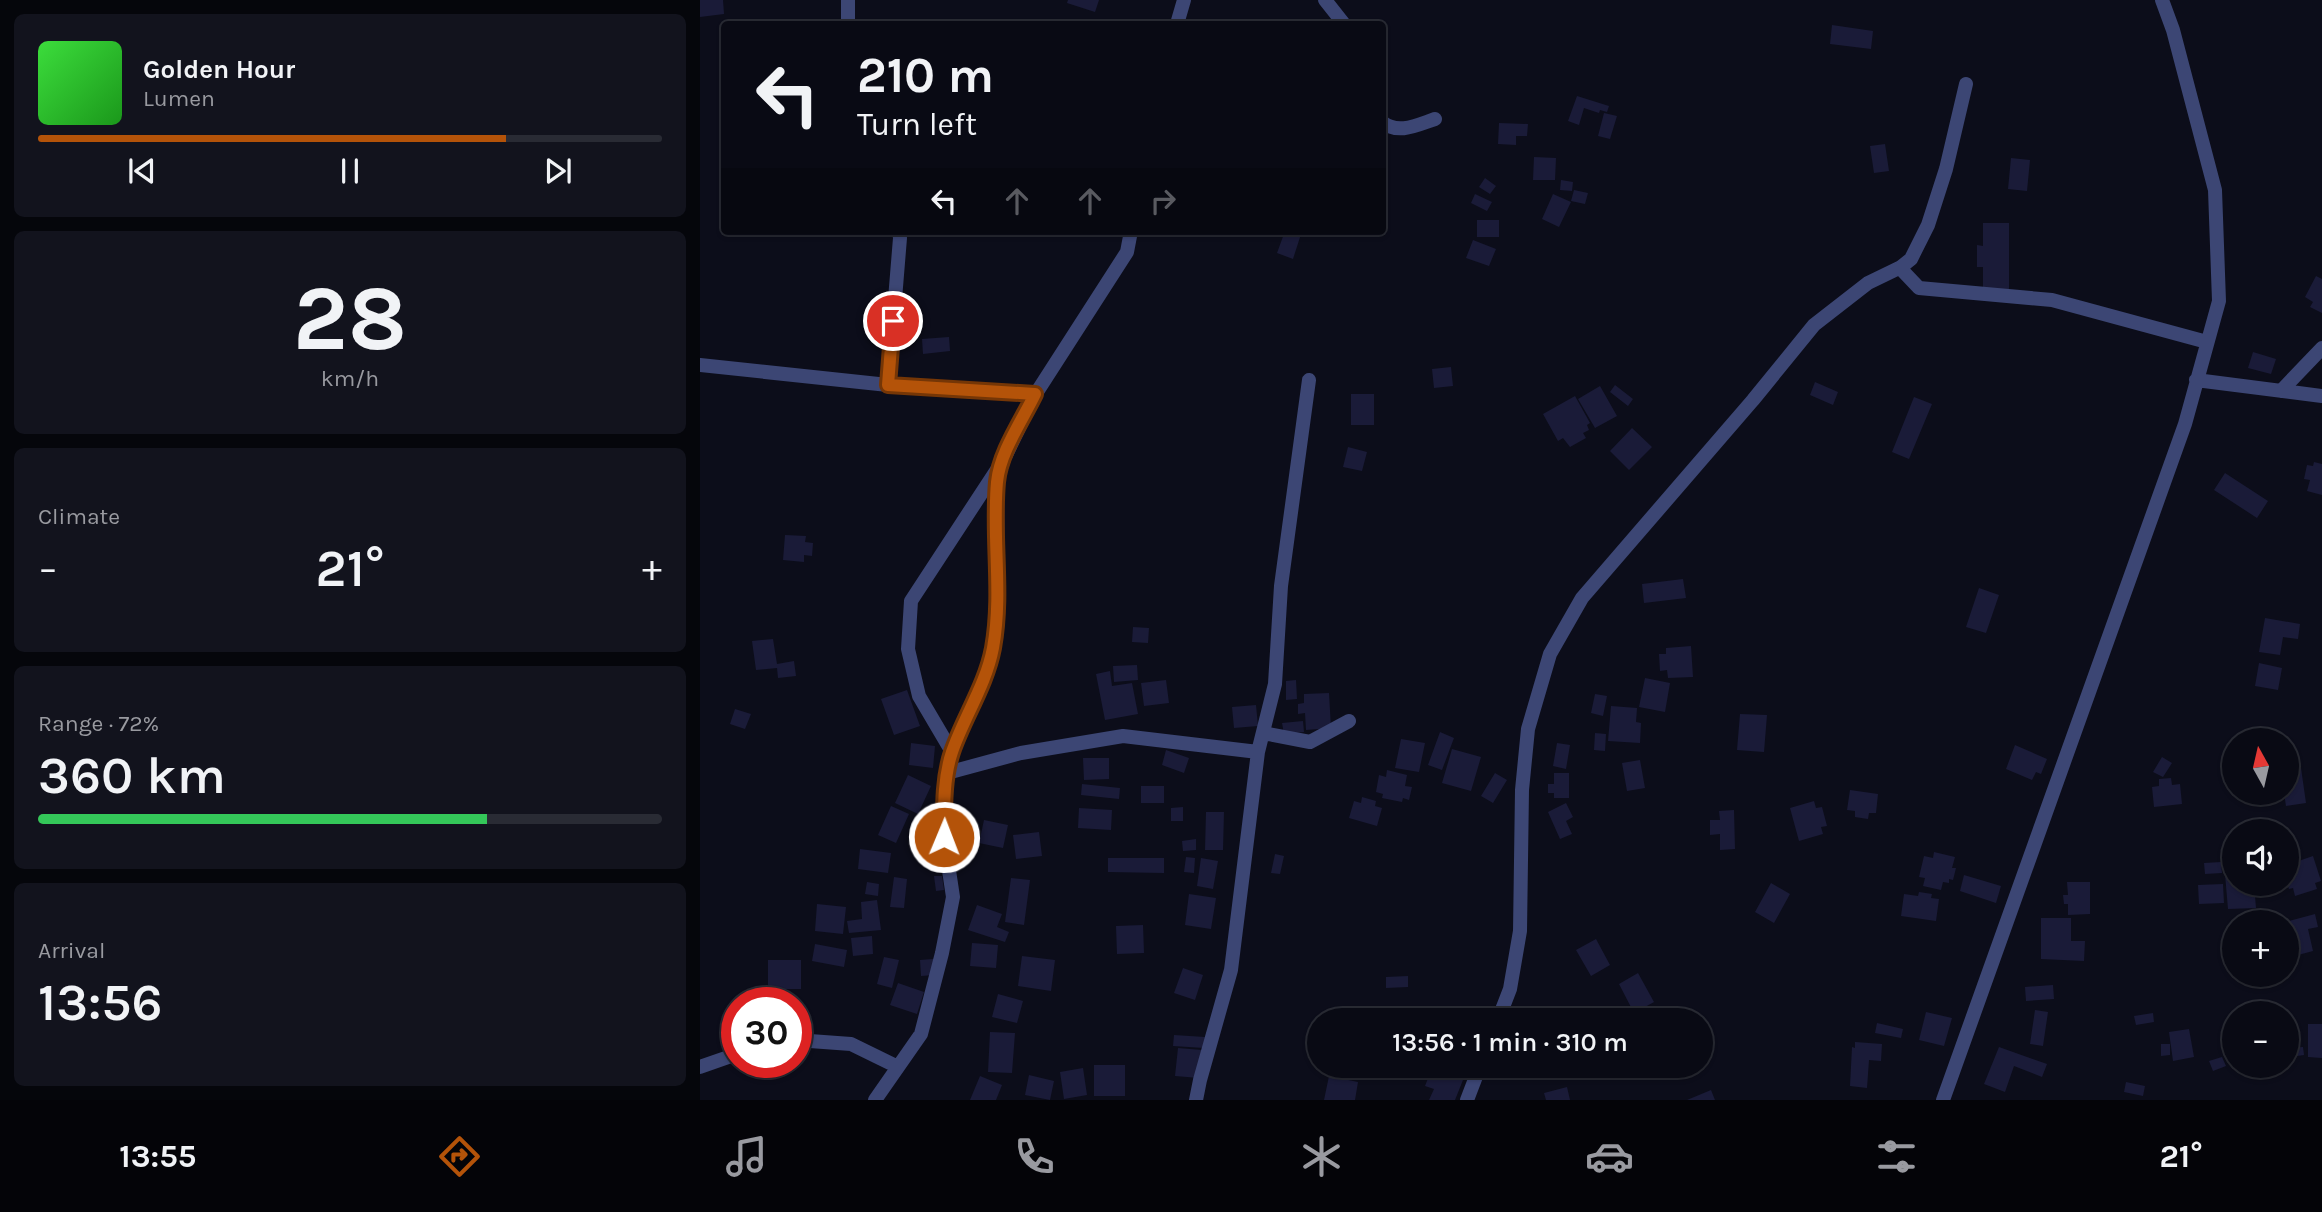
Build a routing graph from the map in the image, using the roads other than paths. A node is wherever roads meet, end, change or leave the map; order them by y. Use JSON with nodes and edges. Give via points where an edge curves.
{"nodes":[{"id":1,"x":848,"y":0,"type":"edge"},
{"id":2,"x":1184,"y":0,"type":"edge"},
{"id":3,"x":1325,"y":0,"type":"edge"},
{"id":4,"x":2162,"y":0,"type":"edge"},
{"id":5,"x":848,"y":21,"type":"edge"},
{"id":6,"x":1178,"y":21,"type":"edge"},
{"id":7,"x":1342,"y":21,"type":"edge"},
{"id":8,"x":1966,"y":84,"type":"dead end"},
{"id":9,"x":1435,"y":119,"type":"dead end"},
{"id":10,"x":1386,"y":125,"type":"edge"},
{"id":11,"x":900,"y":235,"type":"edge"},
{"id":12,"x":1130,"y":235,"type":"edge"},
{"id":13,"x":1900,"y":268,"type":"junction"},
{"id":14,"x":2207,"y":342,"type":"junction"},
{"id":15,"x":2322,"y":348,"type":"edge"},
{"id":16,"x":700,"y":365,"type":"edge"},
{"id":17,"x":1308,"y":380,"type":"dead end"},
{"id":18,"x":2196,"y":380,"type":"junction"},
{"id":19,"x":888,"y":385,"type":"junction"},
{"id":20,"x":2281,"y":391,"type":"junction"},
{"id":21,"x":1035,"y":394,"type":"junction"},
{"id":22,"x":2322,"y":396,"type":"edge"},
{"id":23,"x":1004,"y":459,"type":"junction"},
{"id":24,"x":1349,"y":721,"type":"dead end"},
{"id":25,"x":1263,"y":733,"type":"junction"},
{"id":26,"x":953,"y":752,"type":"junction"},
{"id":27,"x":1258,"y":752,"type":"junction"},
{"id":28,"x":947,"y":773,"type":"junction"},
{"id":29,"x":1503,"y":1008,"type":"edge"},
{"id":30,"x":812,"y":1041,"type":"edge"},
{"id":31,"x":721,"y":1060,"type":"edge"},
{"id":32,"x":700,"y":1067,"type":"edge"},
{"id":33,"x":898,"y":1067,"type":"junction"},
{"id":34,"x":1475,"y":1078,"type":"edge"},
{"id":35,"x":875,"y":1100,"type":"edge"},
{"id":36,"x":1196,"y":1100,"type":"edge"},
{"id":37,"x":1467,"y":1100,"type":"edge"},
{"id":38,"x":1943,"y":1100,"type":"edge"}],
"edges":[{"from":1,"to":5,"type":"street"},
{"from":2,"to":6,"type":"street"},
{"from":3,"to":7,"type":"street"},
{"from":4,"to":14,"type":"street","via":[[2215,190],[2219,301]]},
{"from":8,"to":13,"type":"street","via":[[1928,225],[1911,259]]},
{"from":9,"to":10,"type":"street","via":[[1409,128]]},
{"from":11,"to":19,"type":"street"},
{"from":12,"to":21,"type":"street","via":[[1127,252]]},
{"from":13,"to":14,"type":"street","via":[[1919,288],[2052,300]]},
{"from":13,"to":29,"type":"street","via":[[1868,284],[1814,325],[1581,598],[1550,654],[1528,729],[1522,790],[1520,931]]},
{"from":14,"to":18,"type":"street"},
{"from":15,"to":20,"type":"street"},
{"from":16,"to":19,"type":"street"},
{"from":17,"to":25,"type":"street","via":[[1281,586],[1275,684]]},
{"from":18,"to":20,"type":"street"},
{"from":18,"to":38,"type":"street","via":[[2185,424]]},
{"from":19,"to":21,"type":"street"},
{"from":20,"to":22,"type":"street"},
{"from":21,"to":23,"type":"street"},
{"from":23,"to":26,"type":"street","via":[[998,481],[998,612],[992,651]]},
{"from":23,"to":26,"type":"street","via":[[911,601],[908,649],[919,696]]},
{"from":24,"to":25,"type":"street","via":[[1310,742]]},
{"from":25,"to":27,"type":"street"},
{"from":26,"to":28,"type":"street"},
{"from":27,"to":28,"type":"street","via":[[1123,736],[1021,753]]},
{"from":27,"to":36,"type":"street","via":[[1231,970]]},
{"from":28,"to":33,"type":"street","via":[[944,837],[953,897],[921,1034]]},
{"from":30,"to":33,"type":"street","via":[[851,1044]]},
{"from":31,"to":32,"type":"street"},
{"from":33,"to":35,"type":"street"},
{"from":34,"to":37,"type":"street"}]}
